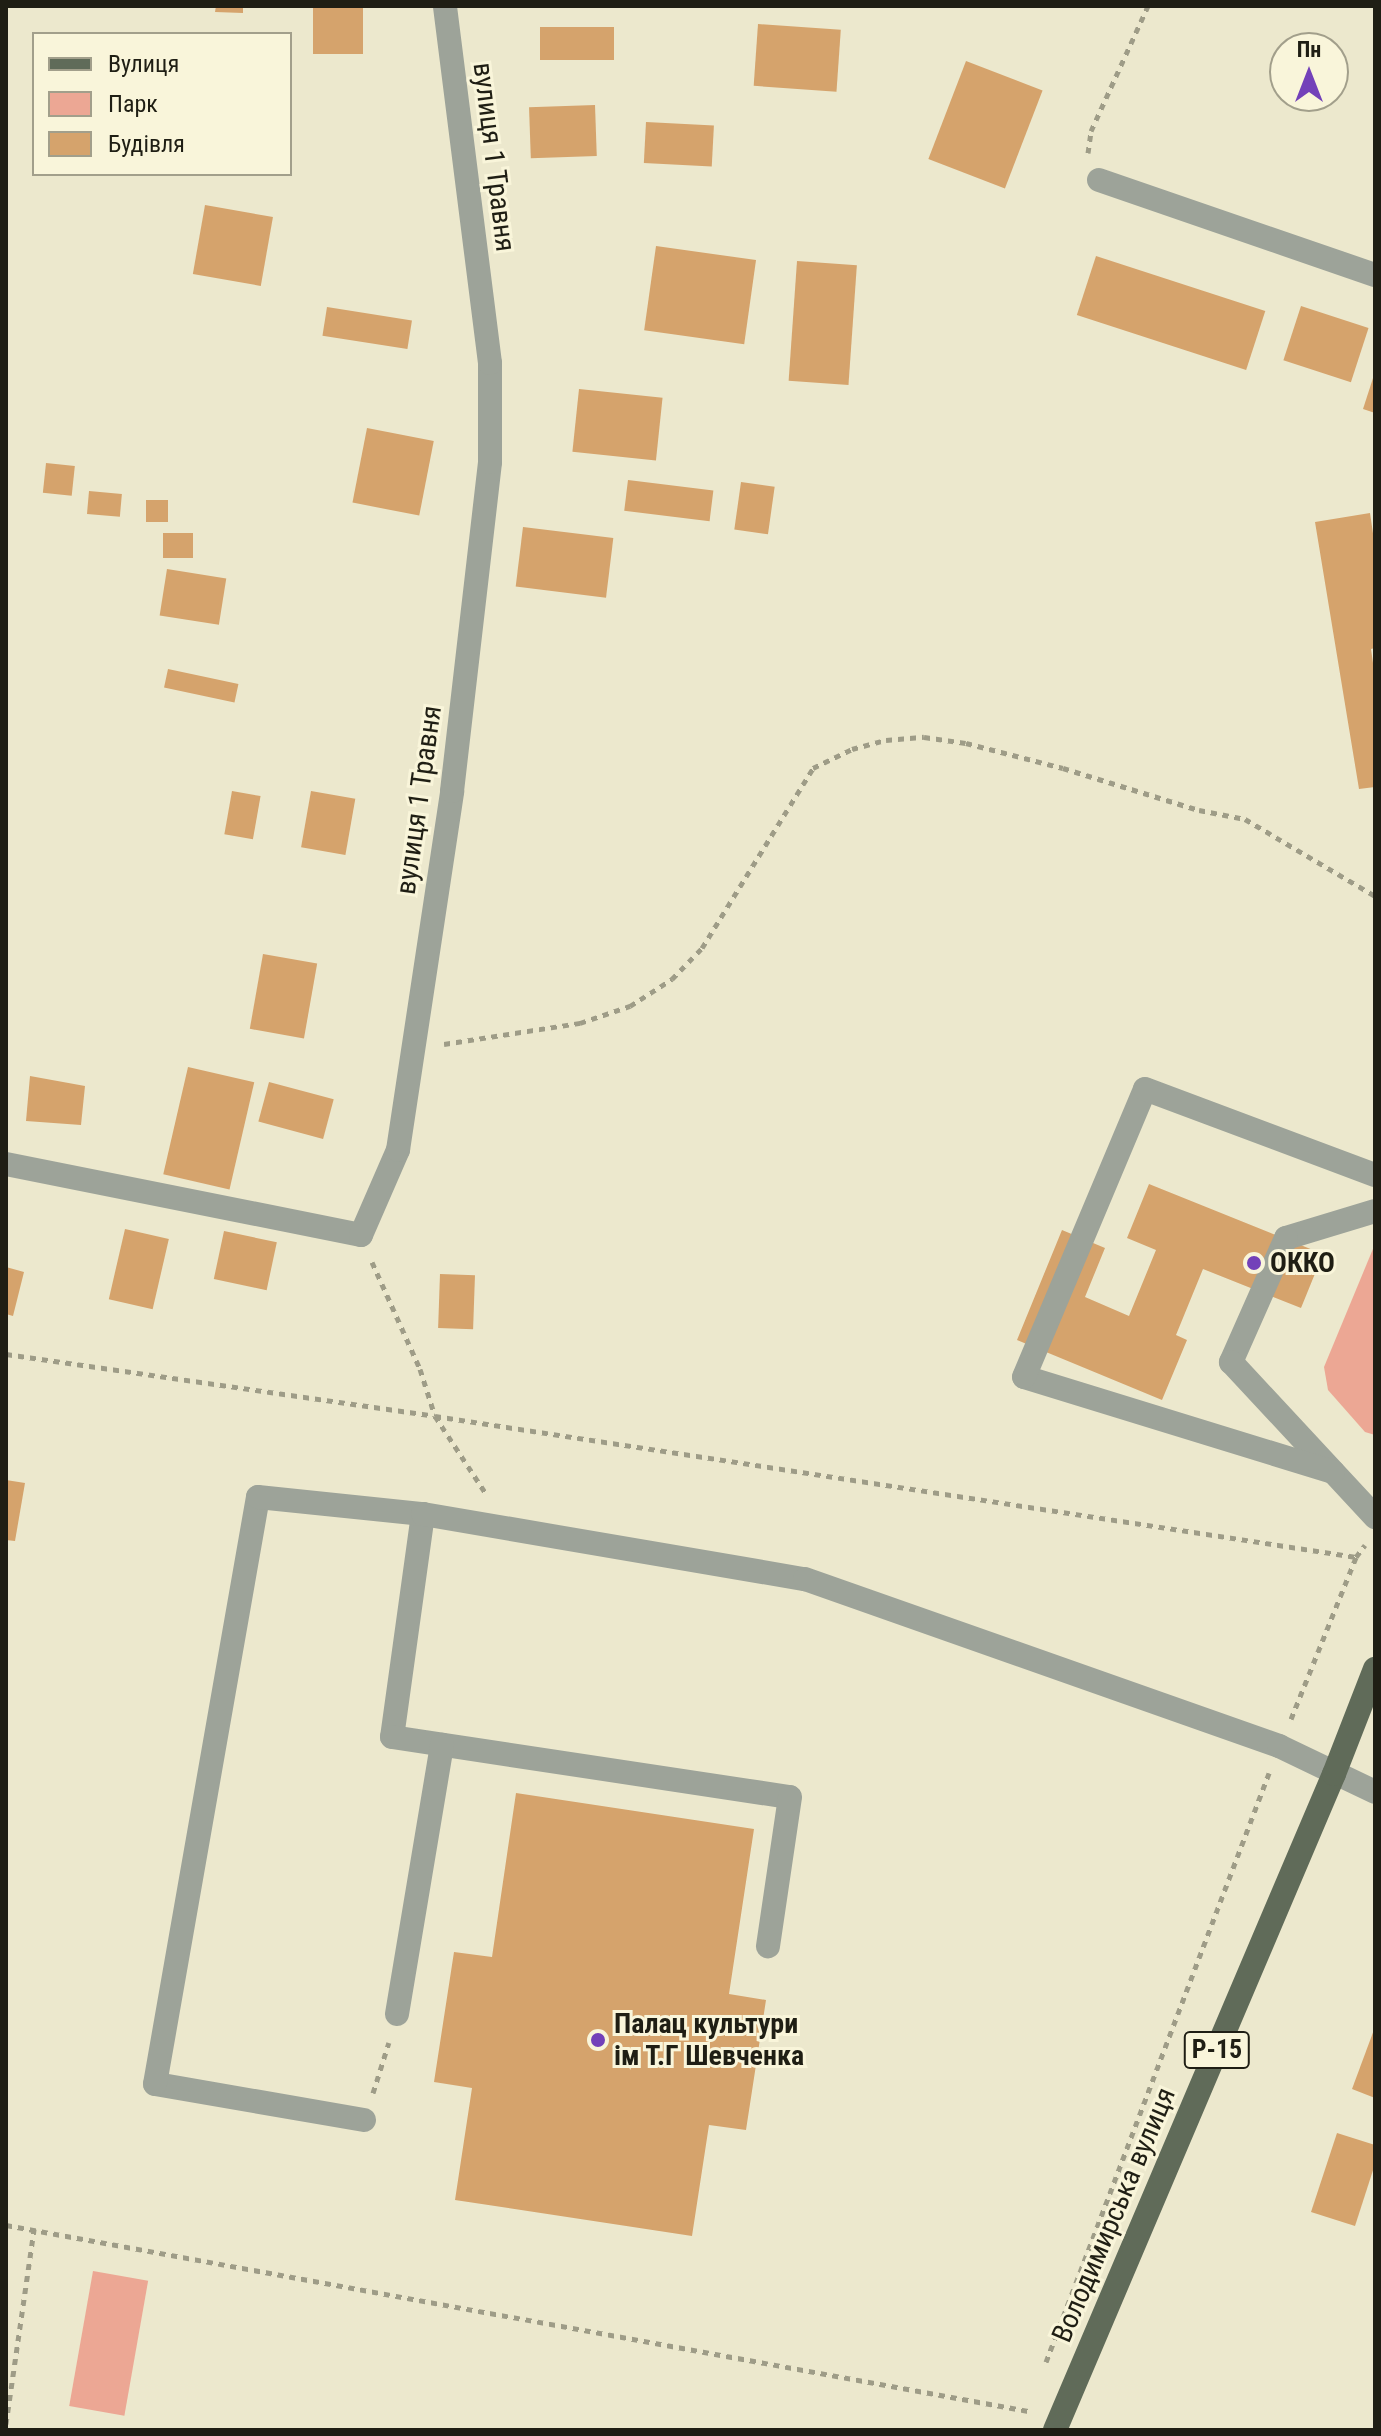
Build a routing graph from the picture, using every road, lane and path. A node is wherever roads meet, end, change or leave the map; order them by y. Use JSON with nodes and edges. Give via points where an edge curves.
{"nodes":[{"id":1,"x":445,"y":6,"type":"edge"},
{"id":2,"x":1148,"y":6,"type":"edge"},
{"id":3,"x":1099,"y":180,"type":"joint"},
{"id":4,"x":1375,"y":275,"type":"edge"},
{"id":5,"x":1375,"y":896,"type":"edge"},
{"id":6,"x":412,"y":1050,"type":"junction"},
{"id":7,"x":6,"y":1164,"type":"edge"},
{"id":8,"x":1375,"y":1175,"type":"edge"},
{"id":9,"x":1375,"y":1211,"type":"edge"},
{"id":10,"x":361,"y":1235,"type":"junction"},
{"id":11,"x":6,"y":1354,"type":"edge"},
{"id":12,"x":435,"y":1416,"type":"junction"},
{"id":13,"x":1333,"y":1472,"type":"junction"},
{"id":14,"x":423,"y":1514,"type":"junction"},
{"id":15,"x":1375,"y":1517,"type":"edge"},
{"id":16,"x":517,"y":1529,"type":"junction"},
{"id":17,"x":1375,"y":1532,"type":"edge"},
{"id":18,"x":1356,"y":1557,"type":"junction"},
{"id":19,"x":1375,"y":1669,"type":"edge"},
{"id":20,"x":442,"y":1745,"type":"junction"},
{"id":21,"x":1279,"y":1746,"type":"junction"},
{"id":22,"x":1334,"y":1774,"type":"junction"},
{"id":23,"x":1375,"y":1792,"type":"edge"},
{"id":24,"x":768,"y":1946,"type":"dead end"},
{"id":25,"x":397,"y":2014,"type":"joint"},
{"id":26,"x":364,"y":2120,"type":"joint"},
{"id":27,"x":6,"y":2225,"type":"edge"},
{"id":28,"x":34,"y":2229,"type":"junction"},
{"id":29,"x":1045,"y":2366,"type":"dead end"},
{"id":30,"x":1033,"y":2396,"type":"dead end"},
{"id":31,"x":1028,"y":2411,"type":"junction"},
{"id":32,"x":1024,"y":2420,"type":"dead end"},
{"id":33,"x":6,"y":2424,"type":"edge"},
{"id":34,"x":1055,"y":2430,"type":"edge"}],
"edges":[{"from":1,"to":6,"type":"street","name":"вулиця 1 Травня","via":[[490,363],[490,462],[452,791]]},
{"from":2,"to":3,"type":"path","via":[[1091,131],[1086,169]]},
{"from":3,"to":4,"type":"street"},
{"from":5,"to":6,"type":"path","via":[[1245,819],[966,743],[924,737],[886,740],[813,768],[702,948],[672,979],[630,1006],[580,1023]]},
{"from":6,"to":10,"type":"street","name":"вулиця 1 Травня","via":[[398,1150]]},
{"from":7,"to":10,"type":"street"},
{"from":8,"to":13,"type":"street","via":[[1145,1089],[1024,1377]]},
{"from":9,"to":13,"type":"street","via":[[1286,1238],[1231,1362]]},
{"from":10,"to":12,"type":"path"},
{"from":11,"to":12,"type":"path"},
{"from":12,"to":16,"type":"path","via":[[480,1486]]},
{"from":12,"to":18,"type":"path"},
{"from":13,"to":15,"type":"street"},
{"from":14,"to":16,"type":"street"},
{"from":14,"to":20,"type":"street","via":[[392,1737]]},
{"from":14,"to":26,"type":"street","via":[[258,1497],[155,2084]]},
{"from":16,"to":21,"type":"street","via":[[805,1579]]},
{"from":17,"to":18,"type":"path"},
{"from":18,"to":21,"type":"path"},
{"from":19,"to":22,"type":"main road","name":"Володимирська вулиця","number":"Р-15"},
{"from":20,"to":24,"type":"street","via":[[790,1797]]},
{"from":20,"to":25,"type":"street"},
{"from":21,"to":22,"type":"street"},
{"from":21,"to":29,"type":"path"},
{"from":22,"to":23,"type":"street"},
{"from":22,"to":34,"type":"main road","name":"Володимирська вулиця","number":"Р-15"},
{"from":25,"to":26,"type":"path"},
{"from":27,"to":28,"type":"path"},
{"from":28,"to":31,"type":"path"},
{"from":28,"to":33,"type":"path"},
{"from":30,"to":31,"type":"path"},
{"from":31,"to":32,"type":"path"}]}
